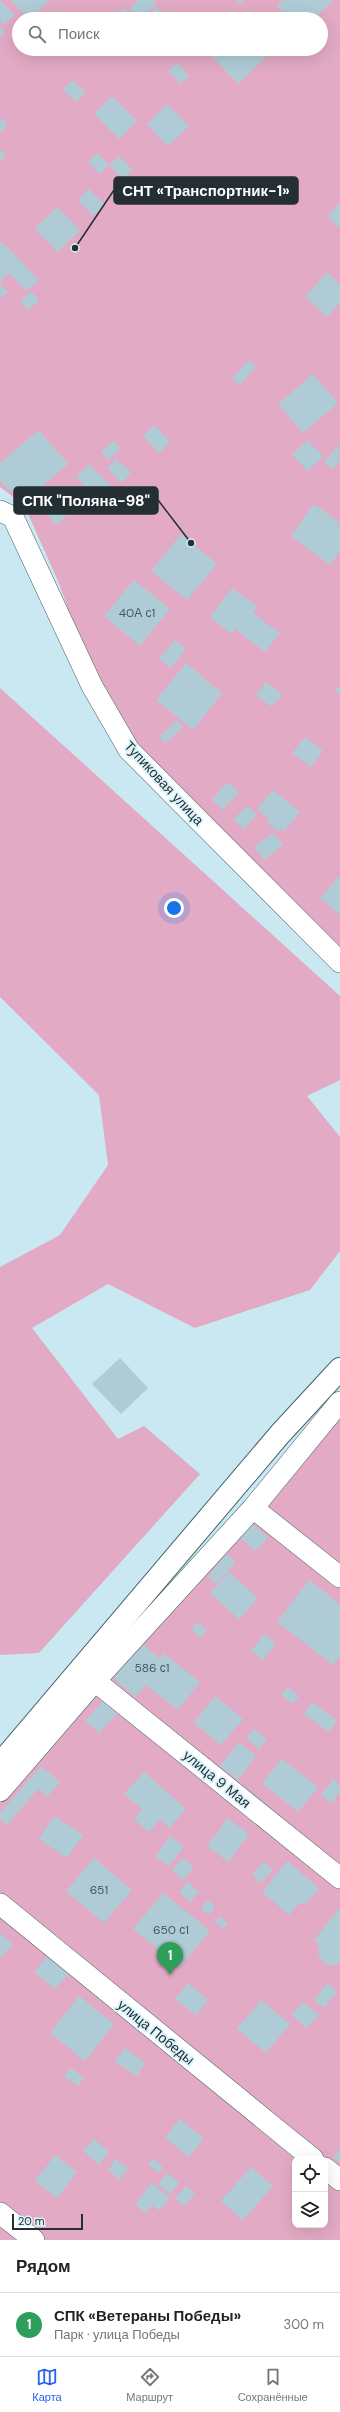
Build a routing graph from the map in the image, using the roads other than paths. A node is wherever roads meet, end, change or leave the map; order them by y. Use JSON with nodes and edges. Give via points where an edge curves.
{"nodes":[{"id":1,"x":0,"y":511,"type":"edge"},
{"id":2,"x":340,"y":962,"type":"edge"},
{"id":3,"x":340,"y":1369,"type":"edge"},
{"id":4,"x":340,"y":1402,"type":"edge"},
{"id":5,"x":253,"y":1508,"type":"junction"},
{"id":6,"x":340,"y":1577,"type":"edge"},
{"id":7,"x":95,"y":1681,"type":"junction"},
{"id":8,"x":0,"y":1764,"type":"edge"},
{"id":9,"x":0,"y":1791,"type":"edge"},
{"id":10,"x":340,"y":1878,"type":"edge"},
{"id":11,"x":0,"y":1904,"type":"edge"},
{"id":12,"x":309,"y":2156,"type":"edge"},
{"id":13,"x":328,"y":2170,"type":"edge"},
{"id":14,"x":340,"y":2180,"type":"edge"},
{"id":15,"x":0,"y":2213,"type":"edge"},
{"id":16,"x":34,"y":2240,"type":"edge"}],
"edges":[{"from":1,"to":2,"type":"street","name":"Тупиковая улица","via":[[13,517],[92,686],[129,750]]},
{"from":3,"to":8,"type":"street","via":[[280,1434]]},
{"from":4,"to":5,"type":"street"},
{"from":5,"to":6,"type":"street"},
{"from":5,"to":7,"type":"street"},
{"from":7,"to":9,"type":"street"},
{"from":7,"to":10,"type":"street","name":"улица 9 Мая"},
{"from":11,"to":12,"type":"street","name":"улица Победы"},
{"from":13,"to":14,"type":"street"},
{"from":15,"to":16,"type":"street"}]}
